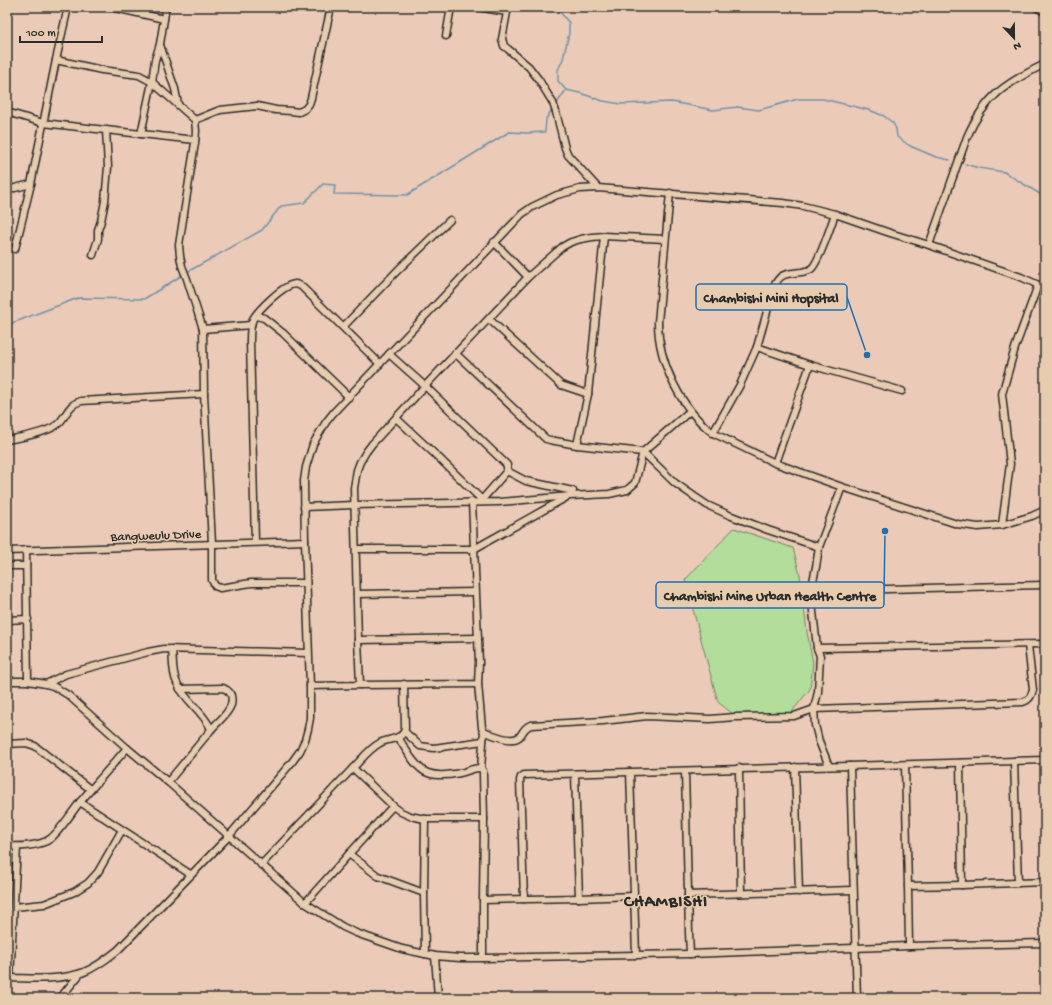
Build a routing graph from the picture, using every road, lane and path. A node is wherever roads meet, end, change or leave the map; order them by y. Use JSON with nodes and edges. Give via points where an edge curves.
{"nodes":[{"id":1,"x":68,"y":7,"type":"edge"},
{"id":2,"x":110,"y":7,"type":"edge"},
{"id":3,"x":166,"y":7,"type":"edge"},
{"id":4,"x":331,"y":7,"type":"edge"},
{"id":5,"x":451,"y":7,"type":"edge"},
{"id":6,"x":478,"y":7,"type":"edge"},
{"id":7,"x":1036,"y":7,"type":"edge"},
{"id":8,"x":507,"y":10,"type":"edge"},
{"id":9,"x":1045,"y":12,"type":"edge"},
{"id":10,"x":164,"y":19,"type":"junction"},
{"id":11,"x":446,"y":36,"type":"dead end"},
{"id":12,"x":160,"y":44,"type":"junction"},
{"id":13,"x":56,"y":60,"type":"junction"},
{"id":14,"x":1045,"y":65,"type":"edge"},
{"id":15,"x":152,"y":82,"type":"junction"},
{"id":16,"x":178,"y":104,"type":"junction"},
{"id":17,"x":7,"y":112,"type":"edge"},
{"id":18,"x":195,"y":120,"type":"junction"},
{"id":19,"x":43,"y":123,"type":"junction"},
{"id":20,"x":106,"y":130,"type":"junction"},
{"id":21,"x":141,"y":134,"type":"junction"},
{"id":22,"x":195,"y":140,"type":"junction"},
{"id":23,"x":31,"y":184,"type":"junction"},
{"id":24,"x":598,"y":188,"type":"junction"},
{"id":25,"x":7,"y":189,"type":"edge"},
{"id":26,"x":670,"y":193,"type":"junction"},
{"id":27,"x":835,"y":214,"type":"junction"},
{"id":28,"x":450,"y":220,"type":"dead end"},
{"id":29,"x":604,"y":236,"type":"junction"},
{"id":30,"x":665,"y":239,"type":"junction"},
{"id":31,"x":494,"y":242,"type":"junction"},
{"id":32,"x":929,"y":245,"type":"junction"},
{"id":33,"x":15,"y":249,"type":"dead end"},
{"id":34,"x":93,"y":255,"type":"dead end"},
{"id":35,"x":528,"y":276,"type":"junction"},
{"id":36,"x":1038,"y":285,"type":"junction"},
{"id":37,"x":1045,"y":288,"type":"edge"},
{"id":38,"x":256,"y":316,"type":"junction"},
{"id":39,"x":489,"y":319,"type":"junction"},
{"id":40,"x":251,"y":325,"type":"junction"},
{"id":41,"x":343,"y":327,"type":"junction"},
{"id":42,"x":203,"y":329,"type":"junction"},
{"id":43,"x":757,"y":347,"type":"junction"},
{"id":44,"x":389,"y":354,"type":"junction"},
{"id":45,"x":455,"y":354,"type":"junction"},
{"id":46,"x":380,"y":364,"type":"junction"},
{"id":47,"x":810,"y":365,"type":"junction"},
{"id":48,"x":424,"y":386,"type":"junction"},
{"id":49,"x":902,"y":391,"type":"dead end"},
{"id":50,"x":204,"y":394,"type":"junction"},
{"id":51,"x":588,"y":394,"type":"junction"},
{"id":52,"x":349,"y":397,"type":"junction"},
{"id":53,"x":690,"y":411,"type":"junction"},
{"id":54,"x":396,"y":418,"type":"junction"},
{"id":55,"x":713,"y":433,"type":"junction"},
{"id":56,"x":7,"y":440,"type":"edge"},
{"id":57,"x":577,"y":445,"type":"junction"},
{"id":58,"x":643,"y":452,"type":"junction"},
{"id":59,"x":775,"y":463,"type":"junction"},
{"id":60,"x":507,"y":471,"type":"junction"},
{"id":61,"x":842,"y":487,"type":"junction"},
{"id":62,"x":571,"y":493,"type":"junction"},
{"id":63,"x":481,"y":501,"type":"junction"},
{"id":64,"x":472,"y":502,"type":"junction"},
{"id":65,"x":354,"y":505,"type":"junction"},
{"id":66,"x":304,"y":507,"type":"junction"},
{"id":67,"x":1045,"y":510,"type":"edge"},
{"id":68,"x":1002,"y":525,"type":"junction"},
{"id":69,"x":305,"y":540,"type":"junction"},
{"id":70,"x":256,"y":542,"type":"junction"},
{"id":71,"x":212,"y":543,"type":"junction"},
{"id":72,"x":819,"y":547,"type":"junction"},
{"id":73,"x":356,"y":549,"type":"junction"},
{"id":74,"x":474,"y":549,"type":"junction"},
{"id":75,"x":7,"y":550,"type":"edge"},
{"id":76,"x":26,"y":550,"type":"junction"},
{"id":77,"x":7,"y":566,"type":"edge"},
{"id":78,"x":26,"y":566,"type":"junction"},
{"id":79,"x":306,"y":583,"type":"junction"},
{"id":80,"x":1045,"y":585,"type":"edge"},
{"id":81,"x":811,"y":591,"type":"junction"},
{"id":82,"x":475,"y":592,"type":"junction"},
{"id":83,"x":357,"y":594,"type":"junction"},
{"id":84,"x":28,"y":619,"type":"junction"},
{"id":85,"x":7,"y":620,"type":"edge"},
{"id":86,"x":478,"y":638,"type":"junction"},
{"id":87,"x":358,"y":640,"type":"junction"},
{"id":88,"x":1045,"y":644,"type":"edge"},
{"id":89,"x":1028,"y":645,"type":"junction"},
{"id":90,"x":817,"y":648,"type":"junction"},
{"id":91,"x":172,"y":649,"type":"junction"},
{"id":92,"x":308,"y":653,"type":"junction"},
{"id":93,"x":28,"y":681,"type":"junction"},
{"id":94,"x":7,"y":682,"type":"edge"},
{"id":95,"x":46,"y":684,"type":"junction"},
{"id":96,"x":404,"y":684,"type":"junction"},
{"id":97,"x":478,"y":684,"type":"junction"},
{"id":98,"x":360,"y":685,"type":"junction"},
{"id":99,"x":310,"y":686,"type":"junction"},
{"id":100,"x":180,"y":689,"type":"junction"},
{"id":101,"x":814,"y":710,"type":"junction"},
{"id":102,"x":211,"y":729,"type":"junction"},
{"id":103,"x":484,"y":731,"type":"junction"},
{"id":104,"x":405,"y":732,"type":"junction"},
{"id":105,"x":398,"y":737,"type":"junction"},
{"id":106,"x":483,"y":741,"type":"junction"},
{"id":107,"x":7,"y":744,"type":"edge"},
{"id":108,"x":127,"y":748,"type":"junction"},
{"id":109,"x":1045,"y":760,"type":"edge"},
{"id":110,"x":1014,"y":761,"type":"junction"},
{"id":111,"x":960,"y":763,"type":"junction"},
{"id":112,"x":905,"y":765,"type":"junction"},
{"id":113,"x":829,"y":766,"type":"junction"},
{"id":114,"x":850,"y":766,"type":"junction"},
{"id":115,"x":795,"y":767,"type":"junction"},
{"id":116,"x":353,"y":768,"type":"junction"},
{"id":117,"x":481,"y":768,"type":"junction"},
{"id":118,"x":739,"y":768,"type":"junction"},
{"id":119,"x":685,"y":770,"type":"junction"},
{"id":120,"x":630,"y":772,"type":"junction"},
{"id":121,"x":575,"y":774,"type":"junction"},
{"id":122,"x":168,"y":782,"type":"junction"},
{"id":123,"x":90,"y":789,"type":"junction"},
{"id":124,"x":80,"y":802,"type":"junction"},
{"id":125,"x":393,"y":806,"type":"junction"},
{"id":126,"x":425,"y":819,"type":"junction"},
{"id":127,"x":484,"y":819,"type":"junction"},
{"id":128,"x":122,"y":830,"type":"junction"},
{"id":129,"x":228,"y":836,"type":"junction"},
{"id":130,"x":7,"y":846,"type":"edge"},
{"id":131,"x":17,"y":847,"type":"junction"},
{"id":132,"x":349,"y":854,"type":"junction"},
{"id":133,"x":261,"y":865,"type":"junction"},
{"id":134,"x":190,"y":874,"type":"junction"},
{"id":135,"x":1045,"y":882,"type":"edge"},
{"id":136,"x":1018,"y":883,"type":"junction"},
{"id":137,"x":962,"y":885,"type":"junction"},
{"id":138,"x":908,"y":886,"type":"junction"},
{"id":139,"x":853,"y":890,"type":"junction"},
{"id":140,"x":800,"y":892,"type":"junction"},
{"id":141,"x":424,"y":893,"type":"junction"},
{"id":142,"x":741,"y":893,"type":"junction"},
{"id":143,"x":688,"y":895,"type":"junction"},
{"id":144,"x":634,"y":896,"type":"junction"},
{"id":145,"x":579,"y":898,"type":"junction"},
{"id":146,"x":524,"y":899,"type":"junction"},
{"id":147,"x":482,"y":900,"type":"junction"},
{"id":148,"x":305,"y":903,"type":"junction"},
{"id":149,"x":14,"y":907,"type":"junction"},
{"id":150,"x":1045,"y":943,"type":"edge"},
{"id":151,"x":909,"y":946,"type":"junction"},
{"id":152,"x":855,"y":948,"type":"junction"},
{"id":153,"x":425,"y":954,"type":"junction"},
{"id":154,"x":690,"y":954,"type":"junction"},
{"id":155,"x":636,"y":955,"type":"junction"},
{"id":156,"x":435,"y":956,"type":"junction"},
{"id":157,"x":483,"y":958,"type":"junction"},
{"id":158,"x":81,"y":972,"type":"junction"},
{"id":159,"x":9,"y":978,"type":"edge"},
{"id":160,"x":60,"y":998,"type":"edge"},
{"id":161,"x":438,"y":998,"type":"edge"},
{"id":162,"x":857,"y":998,"type":"edge"}],
"edges":[{"from":1,"to":13,"type":"street"},
{"from":2,"to":10,"type":"street"},
{"from":3,"to":10,"type":"street"},
{"from":4,"to":18,"type":"street","via":[[311,98],[305,109],[299,112],[257,106],[220,110]]},
{"from":5,"to":11,"type":"street"},
{"from":6,"to":8,"type":"street"},
{"from":7,"to":9,"type":"street"},
{"from":8,"to":24,"type":"street","via":[[502,38],[504,46],[529,67],[539,80],[553,103],[568,154]]},
{"from":10,"to":12,"type":"street"},
{"from":12,"to":15,"type":"street"},
{"from":12,"to":16,"type":"street"},
{"from":13,"to":15,"type":"street","via":[[139,75]]},
{"from":13,"to":19,"type":"street"},
{"from":14,"to":32,"type":"street","via":[[1008,84],[981,111],[967,137]]},
{"from":15,"to":16,"type":"street"},
{"from":15,"to":21,"type":"street"},
{"from":16,"to":18,"type":"street"},
{"from":17,"to":19,"type":"street"},
{"from":18,"to":22,"type":"street"},
{"from":19,"to":20,"type":"street"},
{"from":19,"to":23,"type":"street"},
{"from":20,"to":21,"type":"street"},
{"from":20,"to":34,"type":"street","via":[[108,167],[105,202]]},
{"from":21,"to":22,"type":"street"},
{"from":22,"to":42,"type":"street","via":[[179,245],[182,266]]},
{"from":23,"to":25,"type":"street"},
{"from":23,"to":33,"type":"street"},
{"from":24,"to":26,"type":"street"},
{"from":24,"to":31,"type":"street","via":[[574,190],[546,200],[522,214]]},
{"from":26,"to":27,"type":"street","via":[[783,203]]},
{"from":26,"to":30,"type":"street"},
{"from":27,"to":32,"type":"street"},
{"from":27,"to":43,"type":"street","via":[[811,269],[781,276],[777,281]]},
{"from":28,"to":41,"type":"street"},
{"from":29,"to":30,"type":"street"},
{"from":29,"to":35,"type":"street","via":[[581,238],[571,242]]},
{"from":29,"to":51,"type":"street"},
{"from":30,"to":53,"type":"street","via":[[658,322],[659,342],[670,376]]},
{"from":31,"to":35,"type":"street"},
{"from":31,"to":44,"type":"street"},
{"from":32,"to":36,"type":"street"},
{"from":35,"to":39,"type":"street"},
{"from":36,"to":37,"type":"street"},
{"from":36,"to":68,"type":"street","via":[[1015,348],[1002,394],[1010,464]]},
{"from":38,"to":40,"type":"street"},
{"from":38,"to":41,"type":"street","via":[[276,295],[290,286],[297,285]]},
{"from":38,"to":52,"type":"street","via":[[264,318],[283,333]]},
{"from":39,"to":45,"type":"street"},
{"from":39,"to":51,"type":"street","via":[[561,385]]},
{"from":40,"to":42,"type":"street"},
{"from":40,"to":70,"type":"street"},
{"from":41,"to":46,"type":"street"},
{"from":42,"to":50,"type":"street"},
{"from":43,"to":47,"type":"street"},
{"from":43,"to":55,"type":"street","via":[[740,385]]},
{"from":44,"to":46,"type":"street"},
{"from":44,"to":48,"type":"street"},
{"from":45,"to":48,"type":"street"},
{"from":45,"to":57,"type":"street","via":[[546,439]]},
{"from":46,"to":52,"type":"street"},
{"from":47,"to":49,"type":"street"},
{"from":47,"to":59,"type":"street"},
{"from":48,"to":54,"type":"street"},
{"from":48,"to":60,"type":"street","via":[[507,465]]},
{"from":50,"to":56,"type":"street","via":[[81,401],[70,407],[59,423],[52,428]]},
{"from":50,"to":71,"type":"street"},
{"from":51,"to":57,"type":"street"},
{"from":52,"to":66,"type":"street","via":[[326,422],[313,444],[304,480]]},
{"from":53,"to":55,"type":"street"},
{"from":53,"to":58,"type":"street"},
{"from":54,"to":63,"type":"street"},
{"from":54,"to":65,"type":"street","via":[[372,444],[360,462],[355,479]]},
{"from":55,"to":59,"type":"street"},
{"from":57,"to":58,"type":"street"},
{"from":58,"to":62,"type":"street","via":[[635,483],[627,490],[609,494]]},
{"from":58,"to":72,"type":"street","via":[[675,483],[707,505]]},
{"from":59,"to":61,"type":"street"},
{"from":60,"to":62,"type":"street","via":[[526,481]]},
{"from":60,"to":63,"type":"street"},
{"from":61,"to":68,"type":"street","via":[[957,524]]},
{"from":61,"to":72,"type":"street"},
{"from":62,"to":63,"type":"street","via":[[499,502]]},
{"from":62,"to":74,"type":"street"},
{"from":63,"to":64,"type":"street"},
{"from":64,"to":65,"type":"street"},
{"from":64,"to":74,"type":"street"},
{"from":65,"to":66,"type":"street"},
{"from":65,"to":73,"type":"street"},
{"from":66,"to":69,"type":"street"},
{"from":67,"to":68,"type":"street"},
{"from":69,"to":70,"type":"street","name":"Bangweulu Drive"},
{"from":69,"to":79,"type":"street"},
{"from":70,"to":71,"type":"street","name":"Bangweulu Drive"},
{"from":71,"to":76,"type":"street","name":"Bangweulu Drive"},
{"from":71,"to":79,"type":"street","via":[[212,580],[215,586],[220,588],[251,583]]},
{"from":72,"to":81,"type":"street"},
{"from":73,"to":74,"type":"street"},
{"from":73,"to":83,"type":"street"},
{"from":74,"to":82,"type":"street"},
{"from":75,"to":76,"type":"street","name":"Bangweulu Drive"},
{"from":76,"to":78,"type":"street"},
{"from":77,"to":78,"type":"street"},
{"from":78,"to":84,"type":"street"},
{"from":79,"to":92,"type":"street"},
{"from":80,"to":81,"type":"street"},
{"from":81,"to":90,"type":"street"},
{"from":82,"to":83,"type":"street"},
{"from":82,"to":86,"type":"street"},
{"from":83,"to":87,"type":"street"},
{"from":84,"to":85,"type":"street"},
{"from":84,"to":93,"type":"street"},
{"from":86,"to":87,"type":"street"},
{"from":86,"to":97,"type":"street"},
{"from":87,"to":98,"type":"street"},
{"from":88,"to":89,"type":"street"},
{"from":89,"to":90,"type":"street"},
{"from":89,"to":101,"type":"street","via":[[1033,690],[1032,696],[1023,702]]},
{"from":90,"to":101,"type":"street","via":[[820,670]]},
{"from":91,"to":92,"type":"street"},
{"from":91,"to":95,"type":"street","via":[[148,652],[66,674]]},
{"from":91,"to":100,"type":"street","via":[[174,678]]},
{"from":92,"to":99,"type":"street"},
{"from":93,"to":94,"type":"street"},
{"from":93,"to":95,"type":"street"},
{"from":95,"to":108,"type":"street","via":[[68,695]]},
{"from":96,"to":97,"type":"street"},
{"from":96,"to":98,"type":"street"},
{"from":96,"to":104,"type":"street"},
{"from":97,"to":103,"type":"street"},
{"from":98,"to":99,"type":"street"},
{"from":99,"to":129,"type":"street","via":[[310,718],[300,751]]},
{"from":100,"to":102,"type":"street","via":[[206,718]]},
{"from":100,"to":102,"type":"street","via":[[222,688],[231,693],[228,710]]},
{"from":101,"to":103,"type":"street","via":[[794,716],[710,719],[647,716],[531,725],[525,728],[518,738],[513,739]]},
{"from":101,"to":113,"type":"street","via":[[816,733]]},
{"from":102,"to":122,"type":"street"},
{"from":103,"to":106,"type":"street"},
{"from":104,"to":105,"type":"street"},
{"from":104,"to":106,"type":"street","via":[[420,746],[434,748]]},
{"from":105,"to":116,"type":"street","via":[[380,743]]},
{"from":105,"to":117,"type":"street","via":[[415,762],[427,773],[442,775]]},
{"from":106,"to":117,"type":"street"},
{"from":107,"to":123,"type":"street","via":[[26,743],[34,746]]},
{"from":108,"to":122,"type":"street"},
{"from":108,"to":123,"type":"street"},
{"from":109,"to":110,"type":"street"},
{"from":110,"to":111,"type":"street"},
{"from":110,"to":136,"type":"street"},
{"from":111,"to":112,"type":"street"},
{"from":111,"to":137,"type":"street"},
{"from":112,"to":114,"type":"street"},
{"from":112,"to":138,"type":"street"},
{"from":113,"to":114,"type":"street"},
{"from":113,"to":115,"type":"street"},
{"from":114,"to":139,"type":"street"},
{"from":115,"to":118,"type":"street"},
{"from":115,"to":140,"type":"street"},
{"from":116,"to":125,"type":"street"},
{"from":116,"to":133,"type":"street"},
{"from":117,"to":127,"type":"street","via":[[484,774]]},
{"from":118,"to":119,"type":"street"},
{"from":118,"to":142,"type":"street"},
{"from":119,"to":120,"type":"street"},
{"from":119,"to":143,"type":"street"},
{"from":120,"to":121,"type":"street"},
{"from":120,"to":144,"type":"street"},
{"from":121,"to":145,"type":"street"},
{"from":121,"to":146,"type":"street","via":[[524,775],[520,780]]},
{"from":122,"to":129,"type":"street"},
{"from":123,"to":124,"type":"street"},
{"from":124,"to":128,"type":"street"},
{"from":124,"to":131,"type":"street","via":[[50,839]]},
{"from":125,"to":126,"type":"street","via":[[410,816]]},
{"from":125,"to":132,"type":"street"},
{"from":126,"to":127,"type":"street"},
{"from":126,"to":141,"type":"street"},
{"from":127,"to":147,"type":"street"},
{"from":128,"to":134,"type":"street"},
{"from":128,"to":149,"type":"street","via":[[98,872],[88,883],[74,892],[44,904]]},
{"from":129,"to":133,"type":"street"},
{"from":129,"to":134,"type":"street"},
{"from":130,"to":131,"type":"street"},
{"from":131,"to":149,"type":"street"},
{"from":132,"to":141,"type":"street","via":[[378,876]]},
{"from":132,"to":148,"type":"street"},
{"from":133,"to":148,"type":"street"},
{"from":134,"to":158,"type":"street","via":[[118,950],[98,965]]},
{"from":135,"to":136,"type":"street"},
{"from":136,"to":137,"type":"street"},
{"from":137,"to":138,"type":"street"},
{"from":138,"to":151,"type":"street"},
{"from":139,"to":140,"type":"street"},
{"from":139,"to":152,"type":"street"},
{"from":140,"to":142,"type":"street"},
{"from":141,"to":153,"type":"street"},
{"from":142,"to":143,"type":"street"},
{"from":143,"to":154,"type":"street"},
{"from":144,"to":145,"type":"street"},
{"from":144,"to":155,"type":"street"},
{"from":145,"to":146,"type":"street"},
{"from":146,"to":147,"type":"street"},
{"from":147,"to":157,"type":"street"},
{"from":148,"to":153,"type":"street","via":[[356,933]]},
{"from":149,"to":159,"type":"street"},
{"from":150,"to":151,"type":"street"},
{"from":151,"to":152,"type":"street"},
{"from":152,"to":154,"type":"street"},
{"from":152,"to":162,"type":"street"},
{"from":153,"to":156,"type":"street"},
{"from":154,"to":155,"type":"street"},
{"from":155,"to":157,"type":"street"},
{"from":156,"to":157,"type":"street"},
{"from":156,"to":161,"type":"street"},
{"from":158,"to":159,"type":"street","via":[[52,978]]},
{"from":158,"to":160,"type":"street"}]}
